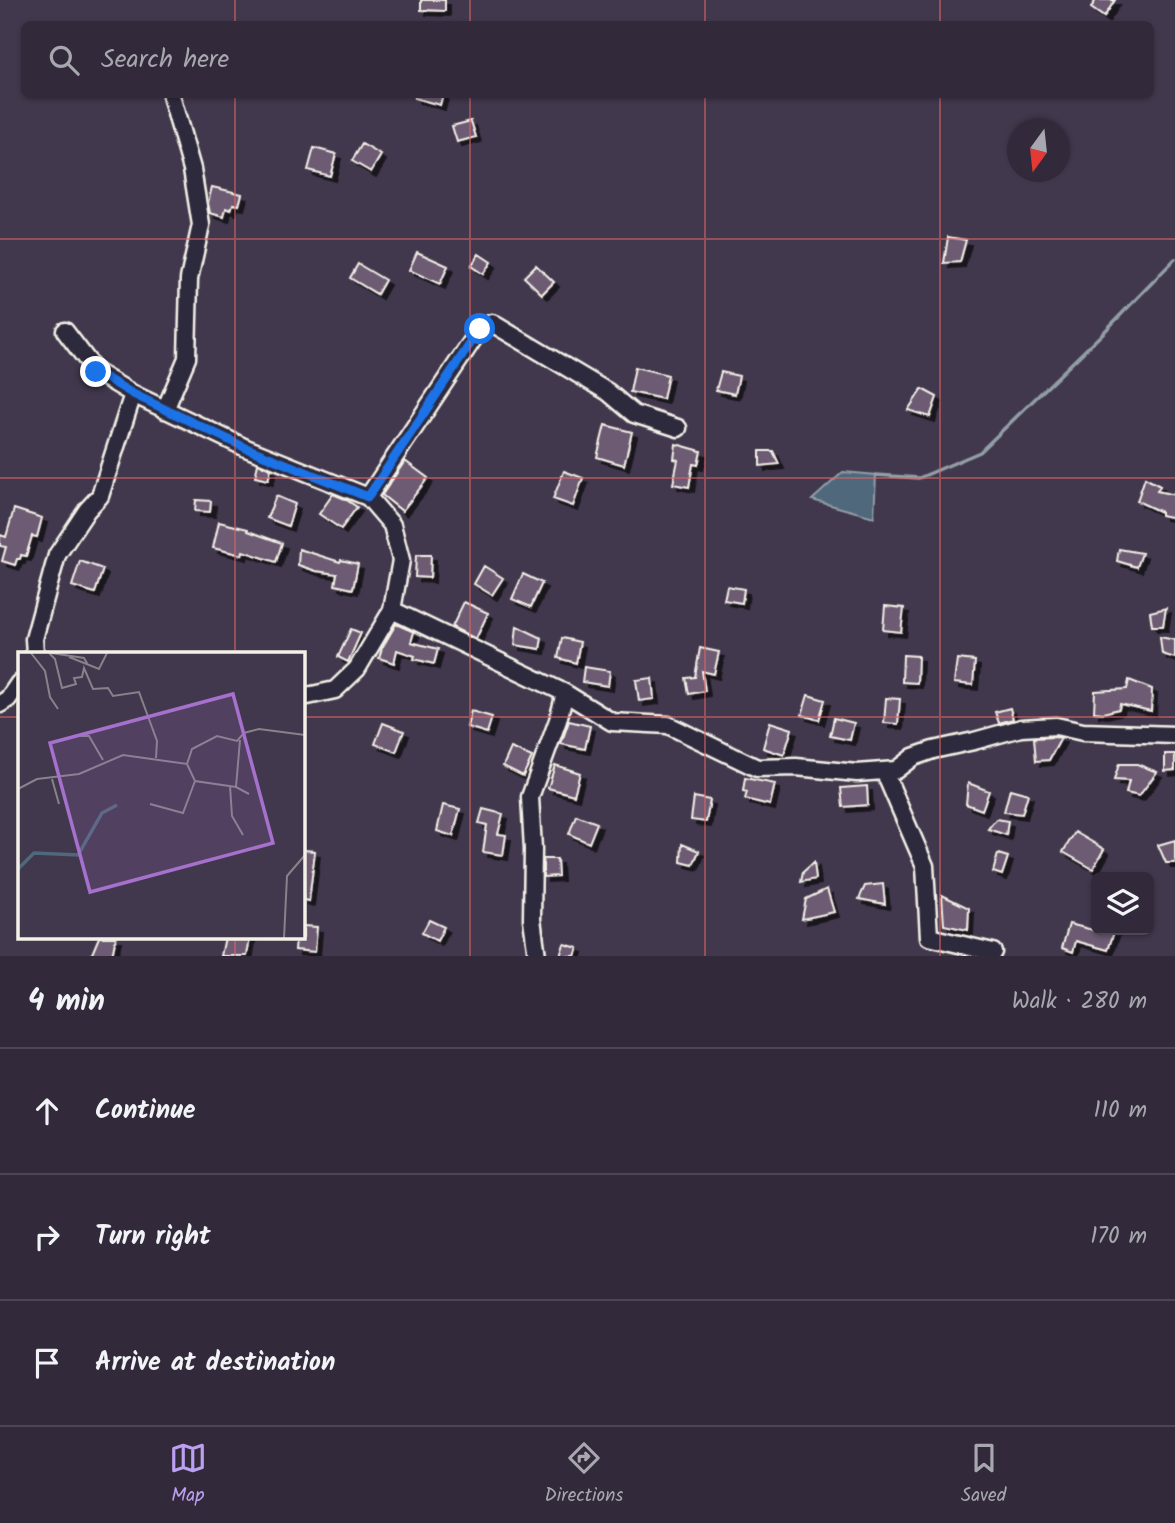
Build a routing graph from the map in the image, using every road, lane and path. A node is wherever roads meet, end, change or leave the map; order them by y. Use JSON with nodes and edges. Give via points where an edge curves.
{"nodes":[{"id":1,"x":172,"y":98,"type":"edge"},
{"id":2,"x":65,"y":331,"type":"dead end"},
{"id":3,"x":133,"y":394,"type":"junction"},
{"id":4,"x":164,"y":410,"type":"junction"},
{"id":5,"x":678,"y":428,"type":"dead end"},
{"id":6,"x":368,"y":497,"type":"junction"},
{"id":7,"x":392,"y":610,"type":"junction"},
{"id":8,"x":35,"y":652,"type":"edge"},
{"id":9,"x":18,"y":684,"type":"edge"},
{"id":10,"x":565,"y":693,"type":"junction"},
{"id":11,"x":304,"y":697,"type":"edge"},
{"id":12,"x":0,"y":704,"type":"edge"},
{"id":13,"x":1175,"y":735,"type":"edge"},
{"id":14,"x":884,"y":771,"type":"junction"},
{"id":15,"x":993,"y":952,"type":"dead end"},
{"id":16,"x":537,"y":956,"type":"edge"}],
"edges":[{"from":1,"to":4,"type":"street","via":[[192,169],[201,225],[189,279],[187,358]]},
{"from":2,"to":3,"type":"street","via":[[96,372]]},
{"from":3,"to":4,"type":"street"},
{"from":3,"to":8,"type":"street","via":[[100,496],[57,555],[34,639]]},
{"from":4,"to":6,"type":"street"},
{"from":5,"to":6,"type":"street","via":[[634,414],[608,392],[492,323],[480,329]]},
{"from":6,"to":7,"type":"street","via":[[392,525],[401,560]]},
{"from":7,"to":10,"type":"street"},
{"from":7,"to":11,"type":"street","via":[[357,669],[335,690]]},
{"from":9,"to":12,"type":"street"},
{"from":10,"to":14,"type":"street","via":[[612,722],[668,724],[757,768],[857,774]]},
{"from":10,"to":16,"type":"street","via":[[530,797]]},
{"from":13,"to":14,"type":"street","via":[[1083,732],[1056,726],[1021,728],[933,750],[896,770]]},
{"from":14,"to":15,"type":"street","via":[[925,866],[929,937]]}]}
